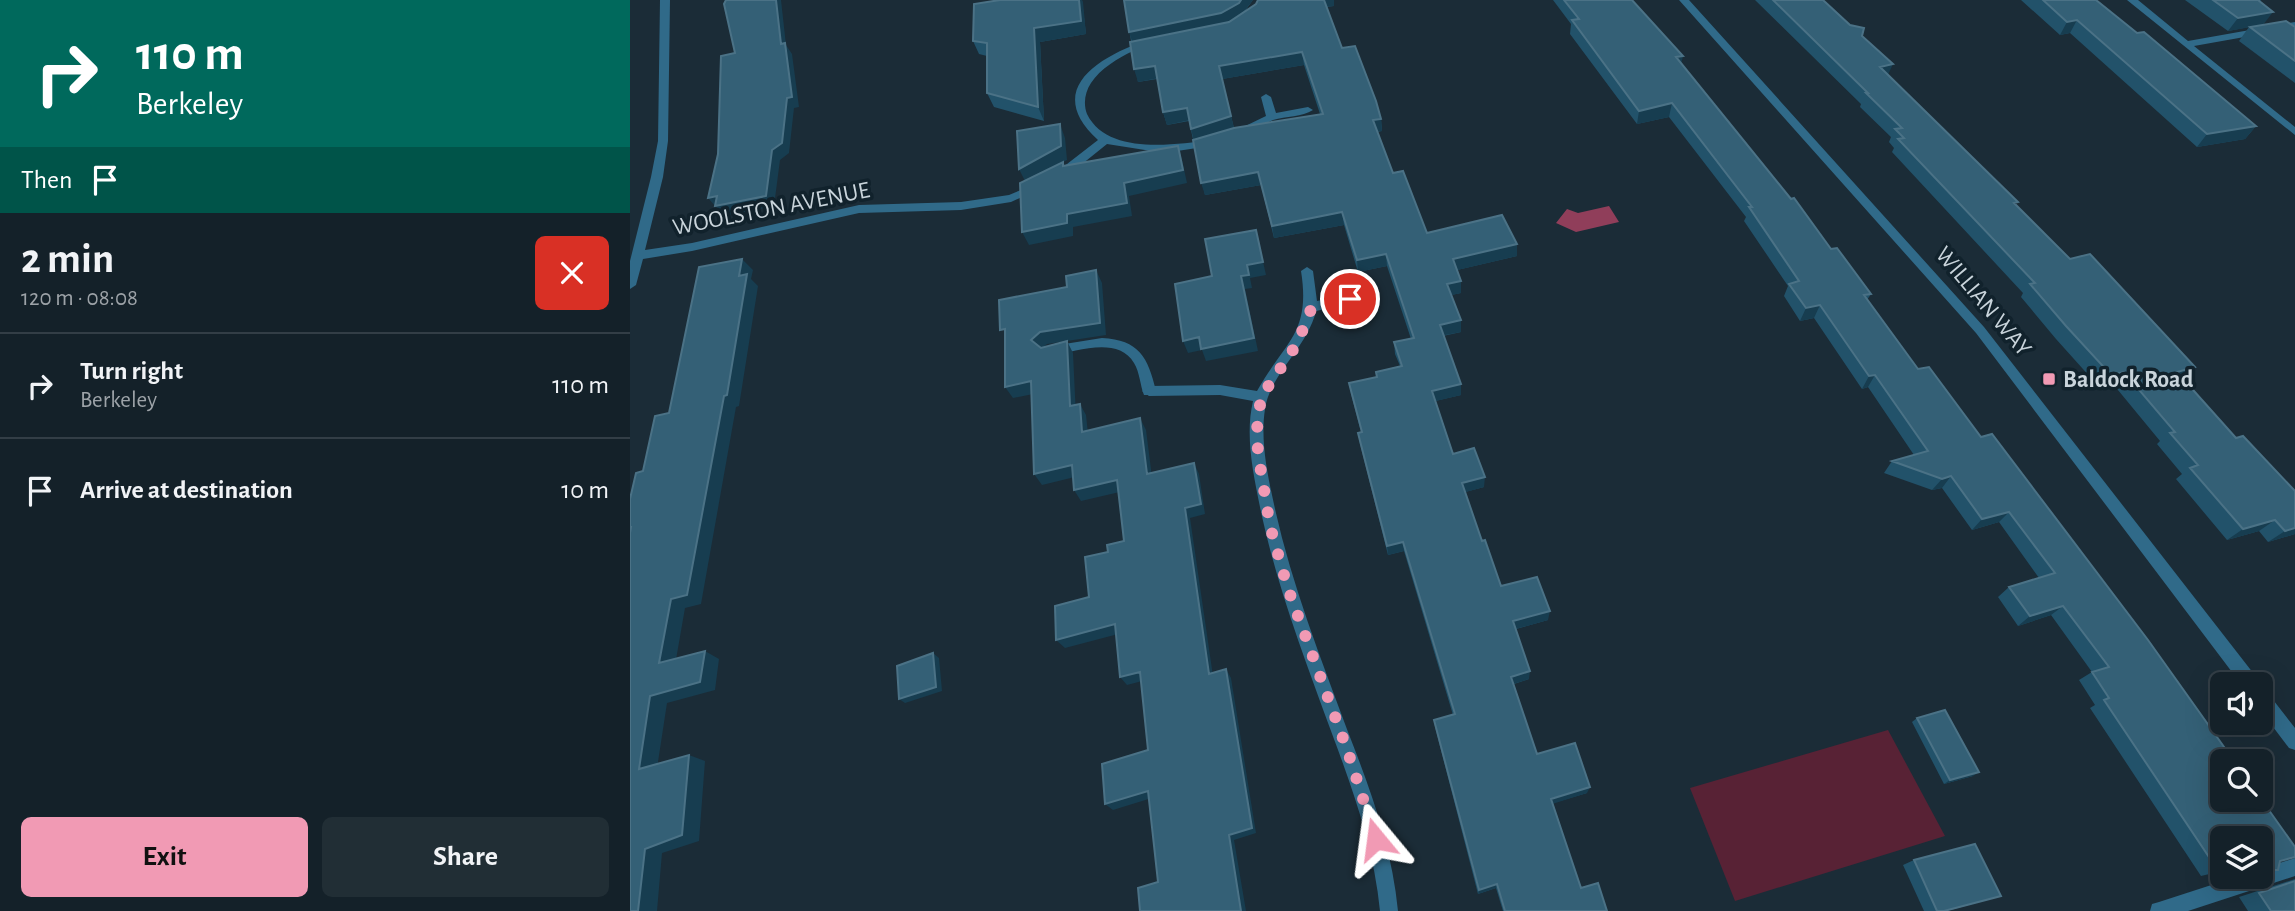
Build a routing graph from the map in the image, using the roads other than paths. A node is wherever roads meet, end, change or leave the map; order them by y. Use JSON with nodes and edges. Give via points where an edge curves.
{"nodes":[{"id":1,"x":665,"y":0,"type":"edge"},
{"id":2,"x":1684,"y":0,"type":"edge"},
{"id":3,"x":2132,"y":0,"type":"edge"},
{"id":4,"x":2295,"y":25,"type":"edge"},
{"id":5,"x":1160,"y":40,"type":"edge"},
{"id":6,"x":2186,"y":44,"type":"junction"},
{"id":7,"x":1266,"y":97,"type":"dead end"},
{"id":8,"x":1308,"y":110,"type":"dead end"},
{"id":9,"x":1272,"y":117,"type":"junction"},
{"id":10,"x":2295,"y":132,"type":"edge"},
{"id":11,"x":1105,"y":140,"type":"junction"},
{"id":12,"x":638,"y":255,"type":"junction"},
{"id":13,"x":1307,"y":271,"type":"dead end"},
{"id":14,"x":630,"y":285,"type":"edge"},
{"id":15,"x":1350,"y":299,"type":"dead end"},
{"id":16,"x":1312,"y":307,"type":"junction"},
{"id":17,"x":1047,"y":352,"type":"edge"},
{"id":18,"x":1261,"y":397,"type":"junction"},
{"id":19,"x":2242,"y":672,"type":"edge"},
{"id":20,"x":2273,"y":714,"type":"edge"},
{"id":21,"x":2295,"y":742,"type":"edge"},
{"id":22,"x":2295,"y":867,"type":"edge"},
{"id":23,"x":1389,"y":911,"type":"edge"},
{"id":24,"x":2159,"y":911,"type":"edge"}],
"edges":[{"from":1,"to":12,"type":"street","via":[[663,141]]},
{"from":2,"to":19,"type":"street","name":"WILLIAN WAY","via":[[1980,330]]},
{"from":3,"to":6,"type":"street"},
{"from":4,"to":6,"type":"street"},
{"from":5,"to":11,"type":"street","via":[[1119,54],[1086,80],[1079,111],[1093,132]]},
{"from":6,"to":10,"type":"street"},
{"from":7,"to":9,"type":"street"},
{"from":8,"to":9,"type":"street"},
{"from":9,"to":11,"type":"street","via":[[1226,139],[1191,148],[1155,149]]},
{"from":11,"to":12,"type":"street","name":"WOOLSTON AVENUE","via":[[1056,178],[1011,198],[961,206],[859,209]]},
{"from":12,"to":14,"type":"street"},
{"from":13,"to":16,"type":"street"},
{"from":15,"to":16,"type":"street"},
{"from":16,"to":18,"type":"street","via":[[1297,344]]},
{"from":17,"to":18,"type":"street","via":[[1105,341],[1129,348],[1146,367],[1149,391],[1220,390]]},
{"from":18,"to":23,"type":"street","via":[[1257,429],[1270,526],[1370,818],[1387,881]]},
{"from":20,"to":21,"type":"street"},
{"from":22,"to":24,"type":"street"}]}
